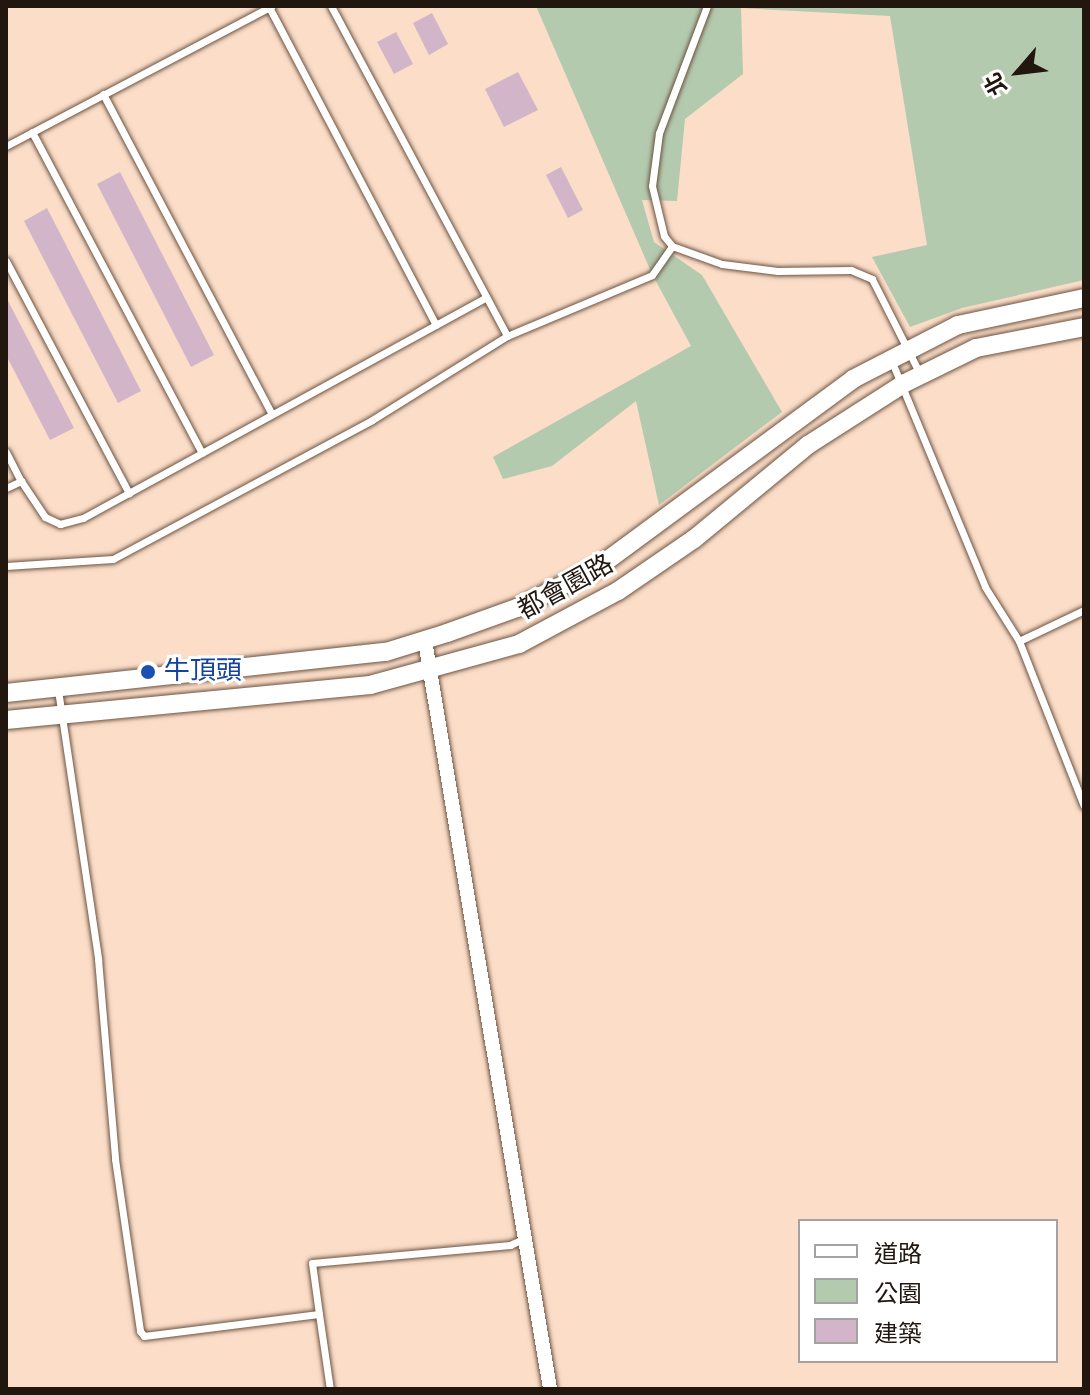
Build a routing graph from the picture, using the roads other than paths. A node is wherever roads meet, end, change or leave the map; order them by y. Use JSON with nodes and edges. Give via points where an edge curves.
{"nodes":[{"id":1,"x":331,"y":6,"type":"edge"},
{"id":2,"x":707,"y":6,"type":"edge"},
{"id":3,"x":270,"y":7,"type":"edge"},
{"id":4,"x":103,"y":94,"type":"junction"},
{"id":5,"x":32,"y":132,"type":"junction"},
{"id":6,"x":6,"y":146,"type":"edge"},
{"id":7,"x":672,"y":246,"type":"junction"},
{"id":8,"x":6,"y":261,"type":"edge"},
{"id":9,"x":485,"y":298,"type":"junction"},
{"id":10,"x":1084,"y":298,"type":"edge"},
{"id":11,"x":436,"y":325,"type":"junction"},
{"id":12,"x":1084,"y":327,"type":"edge"},
{"id":13,"x":507,"y":336,"type":"junction"},
{"id":14,"x":908,"y":350,"type":"junction"},
{"id":15,"x":891,"y":359,"type":"junction"},
{"id":16,"x":921,"y":376,"type":"junction"},
{"id":17,"x":903,"y":385,"type":"junction"},
{"id":18,"x":272,"y":414,"type":"junction"},
{"id":19,"x":6,"y":452,"type":"edge"},
{"id":20,"x":202,"y":453,"type":"junction"},
{"id":21,"x":21,"y":481,"type":"junction"},
{"id":22,"x":6,"y":488,"type":"edge"},
{"id":23,"x":129,"y":493,"type":"junction"},
{"id":24,"x":6,"y":566,"type":"edge"},
{"id":25,"x":1084,"y":610,"type":"edge"},
{"id":26,"x":425,"y":641,"type":"junction"},
{"id":27,"x":1019,"y":641,"type":"junction"},
{"id":28,"x":432,"y":671,"type":"junction"},
{"id":29,"x":58,"y":687,"type":"junction"},
{"id":30,"x":6,"y":693,"type":"edge"},
{"id":31,"x":60,"y":714,"type":"junction"},
{"id":32,"x":6,"y":720,"type":"edge"},
{"id":33,"x":1084,"y":806,"type":"edge"},
{"id":34,"x":527,"y":1237,"type":"junction"},
{"id":35,"x":319,"y":1314,"type":"junction"},
{"id":36,"x":330,"y":1389,"type":"edge"},
{"id":37,"x":550,"y":1389,"type":"edge"}],
"edges":[{"from":1,"to":9,"type":"lane"},
{"from":2,"to":7,"type":"lane","via":[[659,133],[652,186],[660,227]]},
{"from":3,"to":4,"type":"lane"},
{"from":3,"to":11,"type":"lane"},
{"from":4,"to":5,"type":"lane"},
{"from":4,"to":18,"type":"lane"},
{"from":5,"to":6,"type":"lane"},
{"from":5,"to":20,"type":"lane"},
{"from":7,"to":13,"type":"lane","via":[[652,275]]},
{"from":7,"to":14,"type":"lane","via":[[722,264],[851,270],[872,279]]},
{"from":8,"to":23,"type":"lane"},
{"from":9,"to":11,"type":"lane"},
{"from":9,"to":13,"type":"lane"},
{"from":10,"to":14,"type":"street","name":"都會園路","via":[[958,325]]},
{"from":11,"to":18,"type":"lane"},
{"from":12,"to":16,"type":"street","name":"都會園路","via":[[976,348]]},
{"from":13,"to":24,"type":"lane","via":[[372,420],[113,559]]},
{"from":14,"to":15,"type":"street","name":"都會園路"},
{"from":14,"to":16,"type":"lane"},
{"from":15,"to":17,"type":"lane"},
{"from":15,"to":26,"type":"street","name":"都會園路","via":[[853,379],[597,568],[517,608]]},
{"from":16,"to":17,"type":"street","name":"都會園路"},
{"from":17,"to":27,"type":"lane","via":[[985,587]]},
{"from":17,"to":28,"type":"street","name":"都會園路","via":[[808,445],[694,539],[618,591],[519,644]]},
{"from":18,"to":20,"type":"lane"},
{"from":19,"to":21,"type":"lane"},
{"from":20,"to":23,"type":"lane"},
{"from":21,"to":22,"type":"lane"},
{"from":21,"to":23,"type":"lane","via":[[45,517],[60,524]]},
{"from":25,"to":27,"type":"lane"},
{"from":26,"to":28,"type":"street"},
{"from":26,"to":29,"type":"street","name":"都會園路","via":[[386,652]]},
{"from":27,"to":33,"type":"lane"},
{"from":28,"to":31,"type":"street","name":"都會園路","via":[[293,694]]},
{"from":28,"to":34,"type":"street"},
{"from":29,"to":30,"type":"street","name":"都會園路"},
{"from":29,"to":31,"type":"lane"},
{"from":31,"to":32,"type":"street","name":"都會園路"},
{"from":31,"to":35,"type":"lane","via":[[98,959],[115,1159],[140,1331],[144,1336]]},
{"from":34,"to":35,"type":"lane","via":[[510,1245],[312,1263]]},
{"from":34,"to":37,"type":"street"},
{"from":35,"to":36,"type":"lane"}]}
